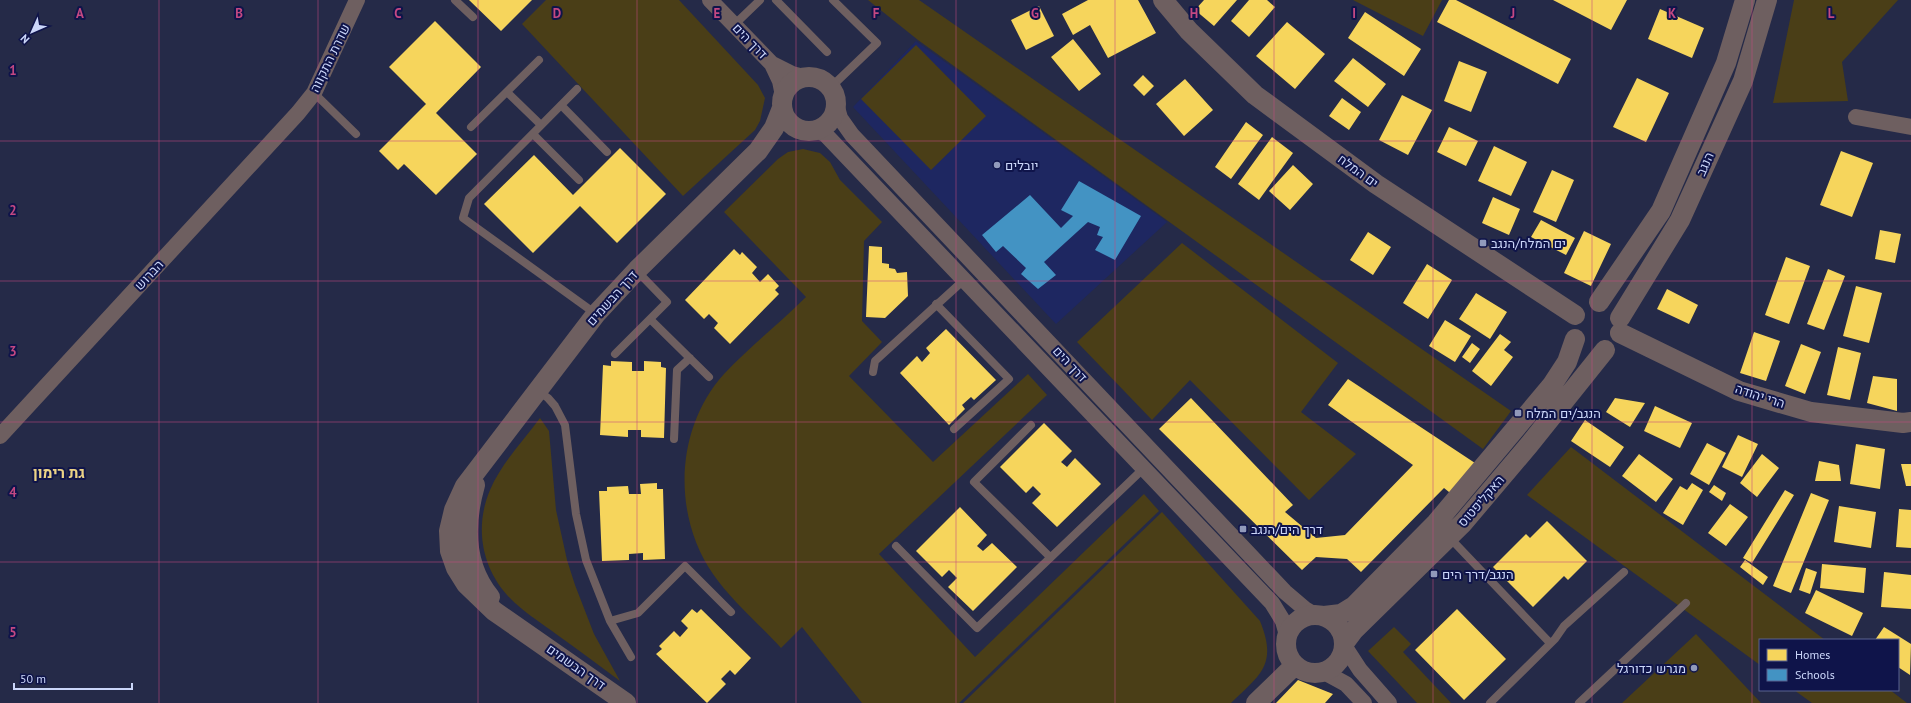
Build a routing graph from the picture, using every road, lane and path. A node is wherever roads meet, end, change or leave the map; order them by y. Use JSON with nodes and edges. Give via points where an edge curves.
{"nodes":[{"id":1,"x":357,"y":0,"type":"edge"},
{"id":2,"x":455,"y":0,"type":"edge"},
{"id":3,"x":710,"y":0,"type":"edge"},
{"id":4,"x":760,"y":0,"type":"edge"},
{"id":5,"x":776,"y":0,"type":"edge"},
{"id":6,"x":833,"y":0,"type":"edge"},
{"id":7,"x":1163,"y":0,"type":"edge"},
{"id":8,"x":1745,"y":0,"type":"edge"},
{"id":9,"x":1767,"y":0,"type":"edge"},
{"id":10,"x":473,"y":17,"type":"dead end"},
{"id":11,"x":734,"y":25,"type":"junction"},
{"id":12,"x":828,"y":52,"type":"dead end"},
{"id":13,"x":539,"y":60,"type":"dead end"},
{"id":14,"x":772,"y":64,"type":"junction"},
{"id":15,"x":804,"y":77,"type":"junction"},
{"id":16,"x":577,"y":89,"type":"dead end"},
{"id":17,"x":507,"y":92,"type":"junction"},
{"id":18,"x":314,"y":93,"type":"junction"},
{"id":19,"x":833,"y":96,"type":"junction"},
{"id":20,"x":782,"y":102,"type":"junction"},
{"id":21,"x":561,"y":105,"type":"junction"},
{"id":22,"x":298,"y":113,"type":"joint"},
{"id":23,"x":1856,"y":117,"type":"dead end"},
{"id":24,"x":541,"y":125,"type":"junction"},
{"id":25,"x":471,"y":127,"type":"dead end"},
{"id":26,"x":1911,"y":127,"type":"edge"},
{"id":27,"x":809,"y":130,"type":"junction"},
{"id":28,"x":356,"y":134,"type":"dead end"},
{"id":29,"x":533,"y":134,"type":"junction"},
{"id":30,"x":758,"y":151,"type":"junction"},
{"id":31,"x":607,"y":152,"type":"dead end"},
{"id":32,"x":579,"y":180,"type":"dead end"},
{"id":33,"x":637,"y":270,"type":"junction"},
{"id":34,"x":965,"y":279,"type":"junction"},
{"id":35,"x":1599,"y":302,"type":"junction"},
{"id":36,"x":936,"y":304,"type":"junction"},
{"id":37,"x":596,"y":314,"type":"junction"},
{"id":38,"x":1575,"y":315,"type":"junction"},
{"id":39,"x":650,"y":319,"type":"junction"},
{"id":40,"x":1620,"y":326,"type":"junction"},
{"id":41,"x":1575,"y":339,"type":"junction"},
{"id":42,"x":1605,"y":350,"type":"junction"},
{"id":43,"x":614,"y":354,"type":"dead end"},
{"id":44,"x":690,"y":358,"type":"junction"},
{"id":45,"x":873,"y":372,"type":"dead end"},
{"id":46,"x":709,"y":377,"type":"dead end"},
{"id":47,"x":537,"y":390,"type":"junction"},
{"id":48,"x":1911,"y":422,"type":"edge"},
{"id":49,"x":1031,"y":424,"type":"dead end"},
{"id":50,"x":954,"y":430,"type":"dead end"},
{"id":51,"x":0,"y":436,"type":"edge"},
{"id":52,"x":674,"y":439,"type":"dead end"},
{"id":53,"x":1144,"y":468,"type":"junction"},
{"id":54,"x":1449,"y":536,"type":"junction"},
{"id":55,"x":896,"y":546,"type":"dead end"},
{"id":56,"x":1050,"y":557,"type":"junction"},
{"id":57,"x":1624,"y":572,"type":"dead end"},
{"id":58,"x":1686,"y":603,"type":"dead end"},
{"id":59,"x":731,"y":612,"type":"dead end"},
{"id":60,"x":1320,"y":615,"type":"junction"},
{"id":61,"x":610,"y":621,"type":"junction"},
{"id":62,"x":1287,"y":635,"type":"junction"},
{"id":63,"x":1550,"y":643,"type":"junction"},
{"id":64,"x":1345,"y":644,"type":"junction"},
{"id":65,"x":631,"y":657,"type":"dead end"},
{"id":66,"x":1295,"y":665,"type":"junction"},
{"id":67,"x":1324,"y":672,"type":"junction"},
{"id":68,"x":626,"y":703,"type":"edge"},
{"id":69,"x":1256,"y":703,"type":"edge"},
{"id":70,"x":1364,"y":703,"type":"edge"},
{"id":71,"x":1389,"y":703,"type":"edge"},
{"id":72,"x":1490,"y":703,"type":"edge"},
{"id":73,"x":1579,"y":703,"type":"edge"}],
"edges":[{"from":1,"to":18,"type":"street","name":"שדרת התקווה"},
{"from":2,"to":10,"type":"lane"},
{"from":3,"to":11,"type":"street","name":"דרך הים"},
{"from":4,"to":11,"type":"lane"},
{"from":5,"to":12,"type":"lane"},
{"from":6,"to":19,"type":"lane","via":[[877,44]]},
{"from":7,"to":38,"type":"street","name":"ים המלח","via":[[1189,31],[1255,95],[1376,184]]},
{"from":8,"to":35,"type":"street","name":"הנגב","via":[[1726,63],[1660,211]]},
{"from":9,"to":40,"type":"street","name":"הנגב","via":[[1743,81],[1680,220]]},
{"from":11,"to":14,"type":"street","name":"דרך הים"},
{"from":13,"to":17,"type":"lane"},
{"from":14,"to":15,"type":"street","name":"דרך הים"},
{"from":14,"to":20,"type":"street","name":"דרך הים","via":[[780,80]]},
{"from":15,"to":19,"type":"street","via":[[817,78]]},
{"from":15,"to":20,"type":"street","via":[[793,82]]},
{"from":16,"to":21,"type":"lane"},
{"from":17,"to":24,"type":"lane"},
{"from":17,"to":25,"type":"lane"},
{"from":18,"to":22,"type":"street","name":"שדרת התקווה"},
{"from":18,"to":28,"type":"lane"},
{"from":19,"to":27,"type":"street","via":[[834,112],[830,120]]},
{"from":19,"to":60,"type":"street","name":"דרך הים","via":[[840,118],[852,135],[1285,592],[1305,609]]},
{"from":20,"to":27,"type":"street","via":[[787,120]]},
{"from":20,"to":30,"type":"street","name":"דרך הבשמים","via":[[774,128]]},
{"from":21,"to":24,"type":"lane"},
{"from":21,"to":31,"type":"lane"},
{"from":22,"to":51,"type":"street","name":"הברוש"},
{"from":23,"to":26,"type":"street"},
{"from":24,"to":29,"type":"lane"},
{"from":27,"to":30,"type":"street","name":"דרך הבשמים","via":[[772,141]]},
{"from":27,"to":34,"type":"street","name":"דרך הים","via":[[825,134]]},
{"from":29,"to":32,"type":"lane"},
{"from":29,"to":37,"type":"lane","via":[[469,198],[464,218]]},
{"from":30,"to":33,"type":"street","name":"דרך הבשמים"},
{"from":33,"to":37,"type":"street","name":"דרך הבשמים"},
{"from":33,"to":39,"type":"lane","via":[[667,302]]},
{"from":34,"to":36,"type":"lane"},
{"from":34,"to":53,"type":"street","name":"דרך הים"},
{"from":35,"to":38,"type":"street","via":[[1587,304]]},
{"from":35,"to":40,"type":"street","via":[[1610,306]]},
{"from":36,"to":45,"type":"lane","via":[[875,361]]},
{"from":36,"to":50,"type":"lane","via":[[1009,379]]},
{"from":37,"to":47,"type":"street","name":"דרך הבשמים"},
{"from":38,"to":41,"type":"street","via":[[1572,323]]},
{"from":39,"to":43,"type":"lane"},
{"from":39,"to":44,"type":"lane"},
{"from":40,"to":42,"type":"street","via":[[1617,341]]},
{"from":40,"to":48,"type":"street","name":"הרי יהודה","via":[[1739,391],[1811,412]]},
{"from":41,"to":42,"type":"street","via":[[1588,350]]},
{"from":41,"to":60,"type":"street","name":"האקליפטוס","via":[[1567,362],[1552,384],[1436,523],[1354,606],[1341,614]]},
{"from":42,"to":54,"type":"street","name":"האקליפטוס","via":[[1529,445]]},
{"from":44,"to":46,"type":"lane"},
{"from":44,"to":52,"type":"lane","via":[[677,370]]},
{"from":47,"to":61,"type":"lane","via":[[555,406],[565,425],[580,538],[593,582]]},
{"from":47,"to":68,"type":"street","name":"דרך הבשמים","via":[[484,461],[474,485],[466,528],[472,564],[488,594],[526,632]]},
{"from":49,"to":56,"type":"lane","via":[[974,482]]},
{"from":53,"to":56,"type":"lane"},
{"from":53,"to":62,"type":"street","name":"דרך הים","via":[[1272,603],[1283,621]]},
{"from":54,"to":63,"type":"lane"},
{"from":54,"to":64,"type":"street","name":"האקליפטוס","via":[[1354,630]]},
{"from":55,"to":56,"type":"lane","via":[[977,628]]},
{"from":57,"to":63,"type":"lane","via":[[1564,626]]},
{"from":58,"to":73,"type":"lane"},
{"from":59,"to":61,"type":"lane","via":[[685,566],[638,613]]},
{"from":60,"to":62,"type":"street","via":[[1306,616],[1298,620]]},
{"from":60,"to":64,"type":"street","via":[[1336,623],[1342,631]]},
{"from":61,"to":65,"type":"lane"},
{"from":62,"to":66,"type":"street","via":[[1286,648]]},
{"from":63,"to":72,"type":"lane"},
{"from":64,"to":67,"type":"street","via":[[1339,661],[1333,668]]},
{"from":64,"to":71,"type":"street","via":[[1360,670]]},
{"from":66,"to":67,"type":"street","via":[[1311,673]]},
{"from":66,"to":69,"type":"street"},
{"from":67,"to":70,"type":"street","via":[[1346,684]]}]}
